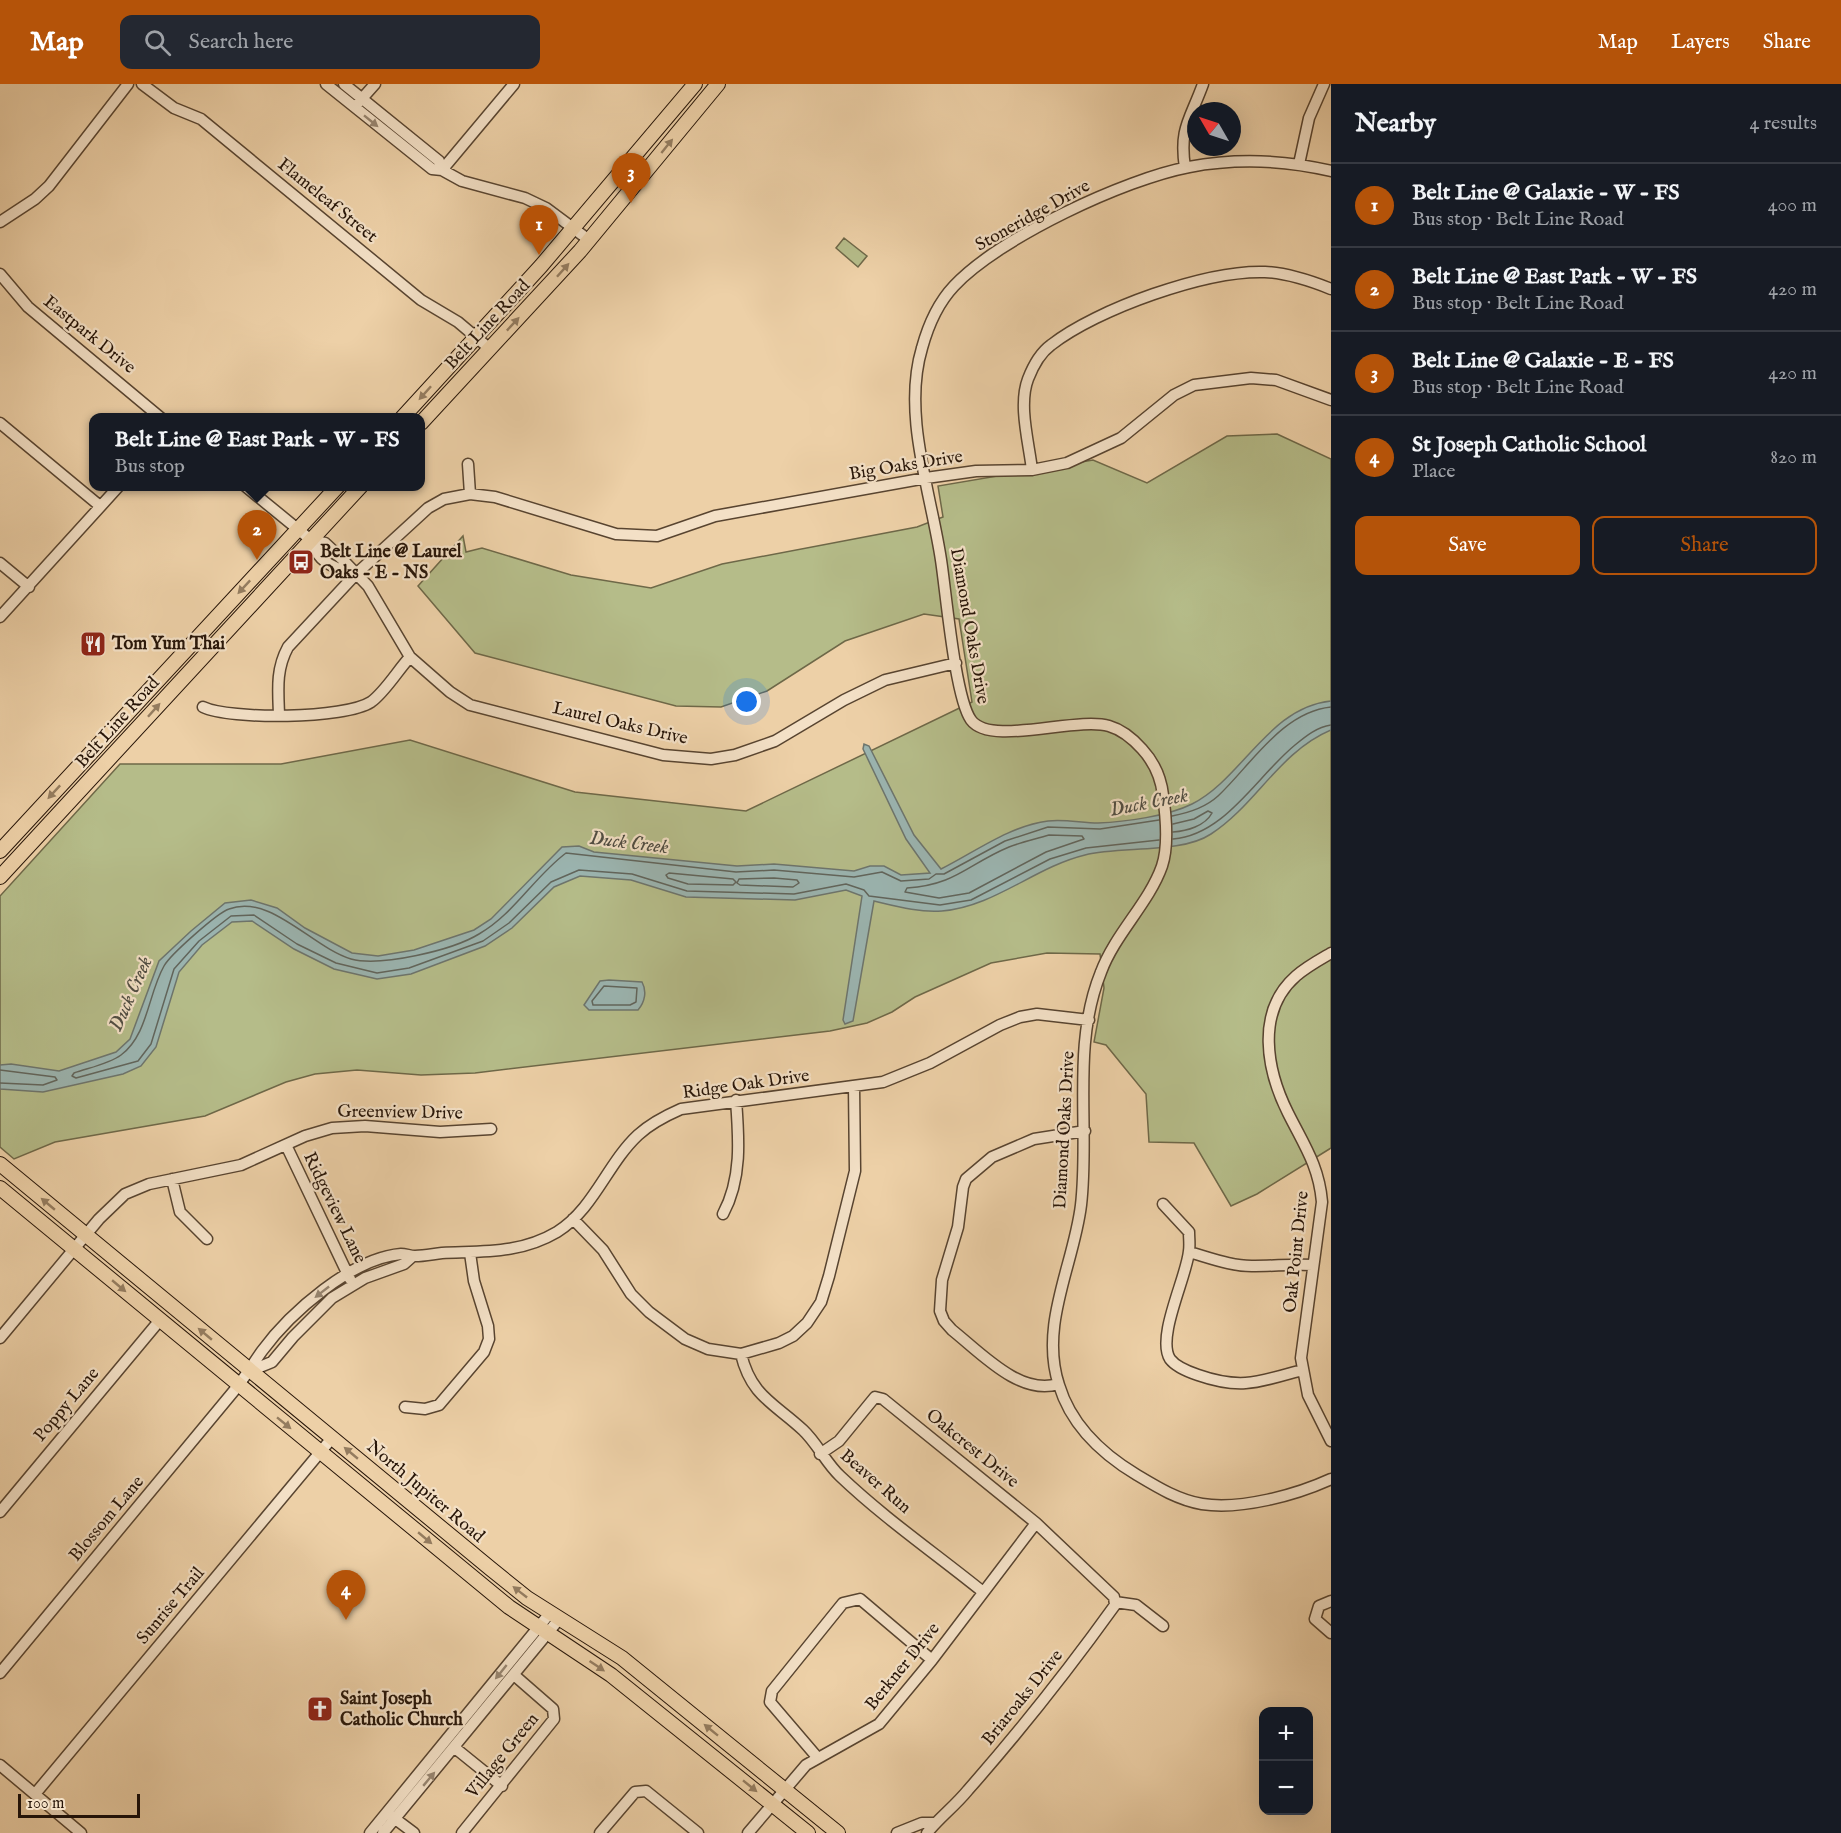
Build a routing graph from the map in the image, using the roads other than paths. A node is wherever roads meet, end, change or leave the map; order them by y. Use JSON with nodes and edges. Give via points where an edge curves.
{"nodes":[{"id":1,"x":128,"y":84,"type":"edge"},
{"id":2,"x":142,"y":84,"type":"edge"},
{"id":3,"x":326,"y":84,"type":"edge"},
{"id":4,"x":344,"y":84,"type":"edge"},
{"id":5,"x":375,"y":84,"type":"edge"},
{"id":6,"x":514,"y":84,"type":"edge"},
{"id":7,"x":695,"y":84,"type":"edge"},
{"id":8,"x":718,"y":84,"type":"edge"},
{"id":9,"x":1203,"y":84,"type":"edge"},
{"id":10,"x":1324,"y":84,"type":"edge"},
{"id":11,"x":362,"y":99,"type":"junction"},
{"id":12,"x":354,"y":108,"type":"junction"},
{"id":13,"x":1299,"y":164,"type":"junction"},
{"id":14,"x":1185,"y":168,"type":"junction"},
{"id":15,"x":442,"y":170,"type":"junction"},
{"id":16,"x":1331,"y":171,"type":"edge"},
{"id":17,"x":0,"y":222,"type":"edge"},
{"id":18,"x":574,"y":229,"type":"junction"},
{"id":19,"x":590,"y":240,"type":"junction"},
{"id":20,"x":0,"y":274,"type":"edge"},
{"id":21,"x":1331,"y":289,"type":"edge"},
{"id":22,"x":475,"y":337,"type":"junction"},
{"id":23,"x":490,"y":349,"type":"junction"},
{"id":24,"x":1331,"y":400,"type":"edge"},
{"id":25,"x":156,"y":413,"type":"edge"},
{"id":26,"x":406,"y":413,"type":"edge"},
{"id":27,"x":425,"y":418,"type":"edge"},
{"id":28,"x":0,"y":423,"type":"edge"},
{"id":29,"x":468,"y":464,"type":"dead end"},
{"id":30,"x":1032,"y":470,"type":"junction"},
{"id":31,"x":926,"y":478,"type":"junction"},
{"id":32,"x":114,"y":491,"type":"edge"},
{"id":33,"x":251,"y":491,"type":"edge"},
{"id":34,"x":333,"y":491,"type":"edge"},
{"id":35,"x":356,"y":491,"type":"edge"},
{"id":36,"x":470,"y":494,"type":"junction"},
{"id":37,"x":100,"y":506,"type":"junction"},
{"id":38,"x":298,"y":529,"type":"junction"},
{"id":39,"x":311,"y":540,"type":"junction"},
{"id":40,"x":0,"y":563,"type":"edge"},
{"id":41,"x":355,"y":575,"type":"junction"},
{"id":42,"x":29,"y":587,"type":"junction"},
{"id":43,"x":228,"y":604,"type":"junction"},
{"id":44,"x":241,"y":616,"type":"junction"},
{"id":45,"x":0,"y":617,"type":"edge"},
{"id":46,"x":410,"y":657,"type":"junction"},
{"id":47,"x":956,"y":663,"type":"junction"},
{"id":48,"x":203,"y":707,"type":"dead end"},
{"id":49,"x":279,"y":714,"type":"junction"},
{"id":50,"x":101,"y":741,"type":"junction"},
{"id":51,"x":115,"y":754,"type":"junction"},
{"id":52,"x":0,"y":851,"type":"edge"},
{"id":53,"x":0,"y":877,"type":"edge"},
{"id":54,"x":1331,"y":953,"type":"edge"},
{"id":55,"x":1089,"y":1020,"type":"junction"},
{"id":56,"x":854,"y":1086,"type":"junction"},
{"id":57,"x":736,"y":1100,"type":"junction"},
{"id":58,"x":491,"y":1129,"type":"dead end"},
{"id":59,"x":1084,"y":1131,"type":"junction"},
{"id":60,"x":286,"y":1145,"type":"junction"},
{"id":61,"x":0,"y":1164,"type":"edge"},
{"id":62,"x":172,"y":1179,"type":"junction"},
{"id":63,"x":0,"y":1188,"type":"edge"},
{"id":64,"x":1327,"y":1202,"type":"edge"},
{"id":65,"x":1163,"y":1204,"type":"dead end"},
{"id":66,"x":723,"y":1214,"type":"dead end"},
{"id":67,"x":573,"y":1220,"type":"junction"},
{"id":68,"x":86,"y":1236,"type":"junction"},
{"id":69,"x":207,"y":1239,"type":"dead end"},
{"id":70,"x":75,"y":1249,"type":"junction"},
{"id":71,"x":1189,"y":1252,"type":"junction"},
{"id":72,"x":470,"y":1253,"type":"junction"},
{"id":73,"x":413,"y":1256,"type":"junction"},
{"id":74,"x":1313,"y":1265,"type":"junction"},
{"id":75,"x":348,"y":1274,"type":"junction"},
{"id":76,"x":353,"y":1285,"type":"junction"},
{"id":77,"x":160,"y":1320,"type":"junction"},
{"id":78,"x":0,"y":1338,"type":"edge"},
{"id":79,"x":741,"y":1354,"type":"junction"},
{"id":80,"x":1302,"y":1370,"type":"junction"},
{"id":81,"x":250,"y":1371,"type":"junction"},
{"id":82,"x":1058,"y":1384,"type":"junction"},
{"id":83,"x":239,"y":1386,"type":"junction"},
{"id":84,"x":405,"y":1407,"type":"dead end"},
{"id":85,"x":332,"y":1438,"type":"junction"},
{"id":86,"x":1331,"y":1441,"type":"edge"},
{"id":87,"x":320,"y":1452,"type":"junction"},
{"id":88,"x":820,"y":1454,"type":"junction"},
{"id":89,"x":1331,"y":1479,"type":"edge"},
{"id":90,"x":391,"y":1487,"type":"junction"},
{"id":91,"x":380,"y":1501,"type":"junction"},
{"id":92,"x":0,"y":1512,"type":"edge"},
{"id":93,"x":1036,"y":1523,"type":"junction"},
{"id":94,"x":465,"y":1548,"type":"junction"},
{"id":95,"x":453,"y":1562,"type":"junction"},
{"id":96,"x":983,"y":1592,"type":"junction"},
{"id":97,"x":1331,"y":1601,"type":"edge"},
{"id":98,"x":1114,"y":1602,"type":"junction"},
{"id":99,"x":555,"y":1616,"type":"junction"},
{"id":100,"x":1163,"y":1626,"type":"dead end"},
{"id":101,"x":544,"y":1631,"type":"junction"},
{"id":102,"x":1331,"y":1633,"type":"edge"},
{"id":103,"x":932,"y":1660,"type":"junction"},
{"id":104,"x":0,"y":1673,"type":"edge"},
{"id":105,"x":514,"y":1675,"type":"junction"},
{"id":106,"x":455,"y":1748,"type":"junction"},
{"id":107,"x":817,"y":1757,"type":"junction"},
{"id":108,"x":0,"y":1765,"type":"edge"},
{"id":109,"x":502,"y":1786,"type":"junction"},
{"id":110,"x":784,"y":1789,"type":"junction"},
{"id":111,"x":35,"y":1794,"type":"junction"},
{"id":112,"x":772,"y":1804,"type":"junction"},
{"id":113,"x":391,"y":1815,"type":"junction"},
{"id":114,"x":934,"y":1823,"type":"junction"},
{"id":115,"x":77,"y":1832,"type":"edge"},
{"id":116,"x":370,"y":1833,"type":"edge"},
{"id":117,"x":383,"y":1833,"type":"edge"},
{"id":118,"x":414,"y":1833,"type":"edge"},
{"id":119,"x":462,"y":1833,"type":"edge"},
{"id":120,"x":600,"y":1833,"type":"edge"},
{"id":121,"x":698,"y":1833,"type":"edge"},
{"id":122,"x":748,"y":1833,"type":"edge"},
{"id":123,"x":808,"y":1833,"type":"edge"},
{"id":124,"x":838,"y":1833,"type":"edge"},
{"id":125,"x":897,"y":1833,"type":"edge"},
{"id":126,"x":927,"y":1833,"type":"edge"}],
"edges":[{"from":1,"to":17,"type":"street","via":[[49,186]]},
{"from":2,"to":22,"type":"street","name":"Flameleaf Street","via":[[174,108],[201,119],[421,300]]},
{"from":3,"to":12,"type":"street"},
{"from":4,"to":11,"type":"street"},
{"from":5,"to":11,"type":"street"},
{"from":6,"to":15,"type":"street"},
{"from":7,"to":18,"type":"main road","name":"Belt Line Road"},
{"from":19,"to":8,"type":"main road","name":"Belt Line Road","one_way":true},
{"from":9,"to":14,"type":"street","via":[[1183,129]]},
{"from":10,"to":13,"type":"street","via":[[1309,118]]},
{"from":11,"to":12,"type":"street"},
{"from":11,"to":15,"type":"street","via":[[439,161]]},
{"from":12,"to":15,"type":"street","one_way":true,"via":[[424,164]]},
{"from":13,"to":14,"type":"street","name":"Stoneridge Drive","via":[[1258,161]]},
{"from":13,"to":16,"type":"street","name":"Stoneridge Drive"},
{"from":14,"to":31,"type":"street","name":"Stoneridge Drive","via":[[1094,199],[982,261],[953,286],[937,309],[915,376],[914,410]]},
{"from":15,"to":18,"type":"street","via":[[462,181],[525,198]]},
{"from":18,"to":19,"type":"street"},
{"from":18,"to":22,"type":"main road","name":"Belt Line Road"},
{"from":23,"to":19,"type":"main road","name":"Belt Line Road","one_way":true},
{"from":20,"to":25,"type":"street","name":"Eastpark Drive","via":[[28,307]]},
{"from":21,"to":30,"type":"street","via":[[1312,281],[1265,272],[1233,274],[1170,287],[1079,327],[1041,355],[1027,381],[1025,400]]},
{"from":22,"to":23,"type":"street","name":"Flameleaf Street"},
{"from":22,"to":26,"type":"main road","name":"Belt Line Road","one_way":true},
{"from":23,"to":27,"type":"main road","name":"Belt Line Road"},
{"from":24,"to":30,"type":"street","name":"Big Oaks Drive","via":[[1276,380],[1251,378],[1194,385],[1174,395],[1121,438],[1066,463]]},
{"from":28,"to":37,"type":"street"},
{"from":29,"to":36,"type":"street"},
{"from":30,"to":31,"type":"street","name":"Big Oaks Drive","via":[[976,471]]},
{"from":31,"to":36,"type":"street","name":"Big Oaks Drive","via":[[715,516],[657,536],[616,534]]},
{"from":31,"to":47,"type":"street","name":"Diamond Oaks Drive"},
{"from":32,"to":37,"type":"street"},
{"from":33,"to":38,"type":"street"},
{"from":34,"to":38,"type":"main road","name":"Belt Line Road"},
{"from":35,"to":39,"type":"main road","name":"Belt Line Road"},
{"from":36,"to":41,"type":"street","name":"Big Oaks Drive","via":[[444,499],[428,508]]},
{"from":37,"to":42,"type":"street"},
{"from":38,"to":39,"type":"street"},
{"from":38,"to":43,"type":"main road","name":"Belt Line Road","one_way":true},
{"from":39,"to":41,"type":"street","name":"Laurel Oaks Drive","via":[[325,543]]},
{"from":39,"to":44,"type":"main road","name":"Belt Line Road"},
{"from":40,"to":42,"type":"street"},
{"from":41,"to":46,"type":"street","name":"Laurel Oaks Drive","via":[[368,586]]},
{"from":41,"to":49,"type":"street","name":"Big Oaks Drive","via":[[281,659],[277,678]]},
{"from":42,"to":45,"type":"street"},
{"from":43,"to":44,"type":"main road"},
{"from":43,"to":50,"type":"main road","name":"Belt Line Road"},
{"from":51,"to":44,"type":"main road","name":"Belt Line Road","one_way":true},
{"from":46,"to":47,"type":"street","name":"Laurel Oaks Drive","via":[[470,705],[663,754],[711,759],[775,741],[885,680]]},
{"from":46,"to":49,"type":"street","via":[[371,701],[336,713]]},
{"from":47,"to":55,"type":"street","name":"Diamond Oaks Drive","via":[[974,725],[989,732],[1089,723],[1109,726],[1126,733],[1148,755],[1159,778],[1165,853],[1161,870],[1099,974]]},
{"from":48,"to":49,"type":"street","via":[[215,713]]},
{"from":50,"to":51,"type":"main road"},
{"from":50,"to":52,"type":"main road","name":"Belt Line Road","one_way":true},
{"from":51,"to":53,"type":"main road","name":"Belt Line Road"},
{"from":54,"to":64,"type":"street","name":"Oak Point Drive","via":[[1288,985],[1278,1002],[1268,1037],[1268,1059],[1277,1088],[1313,1160]]},
{"from":55,"to":56,"type":"street","name":"Ridge Oak Drive","via":[[1037,1014],[1020,1017],[904,1075]]},
{"from":55,"to":59,"type":"street","name":"Diamond Oaks Drive","via":[[1081,1072]]},
{"from":56,"to":57,"type":"street","name":"Ridge Oak Drive"},
{"from":56,"to":79,"type":"street","via":[[855,1171],[821,1302],[793,1336]]},
{"from":57,"to":66,"type":"street","via":[[740,1155]]},
{"from":57,"to":67,"type":"street","name":"Ridge Oak Drive","via":[[681,1109],[657,1120],[621,1154]]},
{"from":58,"to":60,"type":"street","name":"Greenview Drive","via":[[440,1132],[345,1127],[319,1131]]},
{"from":59,"to":82,"type":"street","name":"Diamond Oaks Drive","via":[[1080,1208],[1052,1341]]},
{"from":59,"to":82,"type":"street","via":[[1034,1140],[992,1157],[973,1171],[963,1187],[958,1227],[942,1280],[940,1311],[952,1330],[1027,1386]]},
{"from":60,"to":62,"type":"street","name":"Greenview Drive","via":[[241,1165]]},
{"from":60,"to":75,"type":"street","name":"Ridgeview Lane"},
{"from":68,"to":61,"type":"main road","name":"North Jupiter Road","one_way":true},
{"from":62,"to":68,"type":"street","name":"Greenview Drive","via":[[126,1194]]},
{"from":62,"to":69,"type":"street","via":[[180,1212]]},
{"from":63,"to":70,"type":"main road","name":"North Jupiter Road"},
{"from":64,"to":74,"type":"street","name":"Oak Point Drive"},
{"from":65,"to":71,"type":"street","via":[[1189,1232]]},
{"from":67,"to":72,"type":"street","name":"Ridge Oak Drive","via":[[524,1248]]},
{"from":67,"to":79,"type":"street","via":[[603,1250],[631,1294],[649,1312],[685,1339],[708,1349]]},
{"from":68,"to":70,"type":"street","name":"Greenview Drive"},
{"from":81,"to":68,"type":"main road","name":"North Jupiter Road","one_way":true},
{"from":70,"to":77,"type":"main road","name":"North Jupiter Road","one_way":true},
{"from":70,"to":78,"type":"street","name":"Greenview Drive"},
{"from":71,"to":74,"type":"street","via":[[1254,1266]]},
{"from":71,"to":80,"type":"street","via":[[1169,1325],[1167,1351],[1171,1360],[1186,1371],[1223,1383],[1251,1384]]},
{"from":72,"to":73,"type":"street","name":"Ridge Oak Drive"},
{"from":72,"to":84,"type":"street","via":[[488,1326],[484,1352],[439,1405],[425,1409]]},
{"from":73,"to":75,"type":"street","name":"Ridge Oak Drive","via":[[402,1254],[379,1260]]},
{"from":73,"to":76,"type":"street","name":"Ridge Oak Drive","via":[[404,1264]]},
{"from":74,"to":80,"type":"street","name":"Oak Point Drive"},
{"from":75,"to":76,"type":"street","name":"Ridgeview Lane"},
{"from":75,"to":81,"type":"street","name":"Ridge Oak Drive","one_way":true,"via":[[285,1326]]},
{"from":76,"to":81,"type":"street","name":"Ridge Oak Drive","via":[[332,1298],[272,1362]]},
{"from":77,"to":83,"type":"main road","name":"North Jupiter Road"},
{"from":77,"to":92,"type":"street","name":"Poppy Lane"},
{"from":79,"to":88,"type":"street","name":"Beaver Run","via":[[746,1375],[755,1388],[769,1404],[805,1431]]},
{"from":80,"to":86,"type":"street","name":"Oak Point Drive","via":[[1308,1395]]},
{"from":81,"to":83,"type":"street","name":"Blossom Lane"},
{"from":81,"to":85,"type":"main road","name":"North Jupiter Road"},
{"from":82,"to":89,"type":"street","name":"Diamond Oaks Drive","via":[[1072,1415],[1096,1445],[1167,1493],[1202,1504],[1232,1504],[1304,1491]]},
{"from":83,"to":87,"type":"main road","name":"North Jupiter Road","one_way":true},
{"from":83,"to":104,"type":"street","name":"Blossom Lane"},
{"from":85,"to":87,"type":"street","name":"Sunrise Trail"},
{"from":90,"to":85,"type":"main road","name":"North Jupiter Road","one_way":true},
{"from":87,"to":91,"type":"main road","name":"North Jupiter Road"},
{"from":87,"to":111,"type":"street","name":"Sunrise Trail"},
{"from":88,"to":93,"type":"street","name":"Oakcrest Drive","via":[[839,1441],[875,1397],[883,1399]]},
{"from":88,"to":96,"type":"street","name":"Beaver Run","via":[[848,1483]]},
{"from":90,"to":91,"type":"main road"},
{"from":90,"to":94,"type":"main road","name":"North Jupiter Road"},
{"from":91,"to":95,"type":"main road","name":"North Jupiter Road","one_way":true},
{"from":93,"to":96,"type":"street","name":"Berkner Drive"},
{"from":93,"to":98,"type":"street","name":"Oakcrest Drive","via":[[1104,1586]]},
{"from":94,"to":95,"type":"main road"},
{"from":99,"to":94,"type":"main road","name":"North Jupiter Road","one_way":true},
{"from":95,"to":101,"type":"main road","name":"North Jupiter Road"},
{"from":96,"to":103,"type":"street","name":"Berkner Drive"},
{"from":97,"to":102,"type":"street","via":[[1319,1606],[1315,1613],[1315,1619]]},
{"from":98,"to":100,"type":"street","via":[[1136,1605]]},
{"from":98,"to":114,"type":"street","name":"Briaroaks Drive","via":[[1078,1658],[955,1806]]},
{"from":99,"to":101,"type":"street"},
{"from":110,"to":99,"type":"main road","name":"North Jupiter Road","one_way":true,"via":[[622,1658]]},
{"from":101,"to":105,"type":"street"},
{"from":101,"to":112,"type":"main road","name":"North Jupiter Road","one_way":true,"via":[[611,1674]]},
{"from":101,"to":113,"type":"street","one_way":true},
{"from":103,"to":107,"type":"street","name":"Berkner Drive","via":[[879,1724]]},
{"from":103,"to":107,"type":"street","via":[[860,1599],[843,1603],[771,1691],[770,1702]]},
{"from":105,"to":106,"type":"street"},
{"from":105,"to":109,"type":"street","name":"Village Green","via":[[555,1714],[550,1726]]},
{"from":106,"to":109,"type":"street"},
{"from":113,"to":106,"type":"street","one_way":true},
{"from":107,"to":110,"type":"street","name":"Berkner Drive"},
{"from":108,"to":111,"type":"street"},
{"from":109,"to":119,"type":"street","name":"Village Green"},
{"from":110,"to":112,"type":"street","name":"Berkner Drive"},
{"from":110,"to":124,"type":"main road","name":"North Jupiter Road"},
{"from":111,"to":115,"type":"street"},
{"from":112,"to":122,"type":"street","name":"Berkner Drive"},
{"from":112,"to":123,"type":"main road","name":"North Jupiter Road"},
{"from":113,"to":116,"type":"street"},
{"from":113,"to":117,"type":"street"},
{"from":113,"to":118,"type":"street"},
{"from":114,"to":125,"type":"street","name":"Briaroaks Drive","via":[[922,1822]]},
{"from":114,"to":126,"type":"street","name":"Briaroaks Drive"},
{"from":120,"to":121,"type":"street","via":[[634,1792],[640,1790]]}]}
